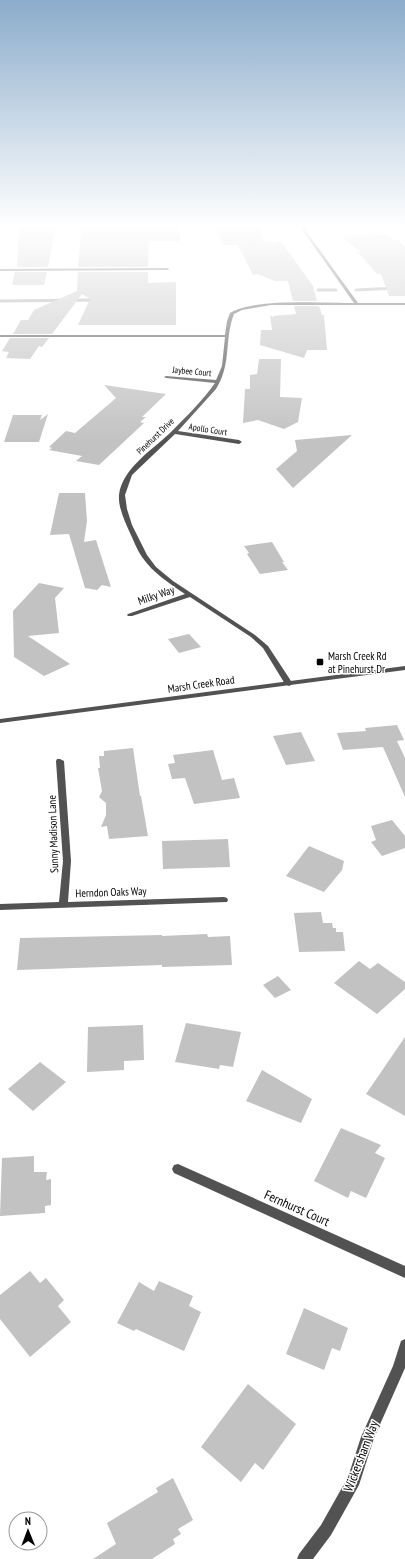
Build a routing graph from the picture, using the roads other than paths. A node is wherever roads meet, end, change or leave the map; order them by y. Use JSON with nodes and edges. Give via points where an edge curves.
{"nodes":[{"id":1,"x":352,"y":297,"type":"edge"},
{"id":2,"x":357,"y":304,"type":"junction"},
{"id":3,"x":405,"y":304,"type":"edge"},
{"id":4,"x":0,"y":336,"type":"edge"},
{"id":5,"x":227,"y":336,"type":"junction"},
{"id":6,"x":166,"y":377,"type":"dead end"},
{"id":7,"x":218,"y":382,"type":"junction"},
{"id":8,"x":174,"y":432,"type":"junction"},
{"id":9,"x":239,"y":442,"type":"dead end"},
{"id":10,"x":190,"y":594,"type":"junction"},
{"id":11,"x":130,"y":615,"type":"dead end"},
{"id":12,"x":405,"y":668,"type":"edge"},
{"id":13,"x":289,"y":684,"type":"junction"},
{"id":14,"x":0,"y":721,"type":"edge"},
{"id":15,"x":60,"y":761,"type":"dead end"},
{"id":16,"x":224,"y":900,"type":"dead end"},
{"id":17,"x":63,"y":905,"type":"junction"},
{"id":18,"x":0,"y":907,"type":"edge"},
{"id":19,"x":178,"y":1169,"type":"dead end"},
{"id":20,"x":405,"y":1272,"type":"edge"},
{"id":21,"x":405,"y":1345,"type":"edge"},
{"id":22,"x":304,"y":1559,"type":"edge"}],
"edges":[{"from":1,"to":2,"type":"street"},
{"from":2,"to":3,"type":"street","name":"Pinehurst Drive"},
{"from":2,"to":5,"type":"street","name":"Pinehurst Drive","via":[[271,304],[241,309],[232,313]]},
{"from":4,"to":5,"type":"street"},
{"from":5,"to":7,"type":"street","name":"Pinehurst Drive","via":[[228,346]]},
{"from":6,"to":7,"type":"street","name":"Jaybee Court"},
{"from":7,"to":8,"type":"street","name":"Pinehurst Drive"},
{"from":8,"to":9,"type":"street","name":"Apollo Court"},
{"from":8,"to":10,"type":"street","name":"Pinehurst Drive","via":[[139,464],[130,476],[122,495],[129,525],[144,556],[154,568]]},
{"from":10,"to":11,"type":"street","name":"Milky Way"},
{"from":10,"to":13,"type":"street","name":"Pinehurst Drive","via":[[266,647]]},
{"from":12,"to":13,"type":"street","name":"Marsh Creek Road"},
{"from":13,"to":14,"type":"street","name":"Marsh Creek Road"},
{"from":15,"to":17,"type":"street","name":"Sunny Madison Lane","via":[[67,861]]},
{"from":16,"to":17,"type":"street","name":"Herndon Oaks Way"},
{"from":17,"to":18,"type":"street","name":"Herndon Oaks Way"},
{"from":19,"to":20,"type":"street","name":"Fernhurst Court"},
{"from":21,"to":22,"type":"street","name":"Wickersham Way","via":[[399,1367],[368,1437],[354,1480],[326,1530]]}]}
